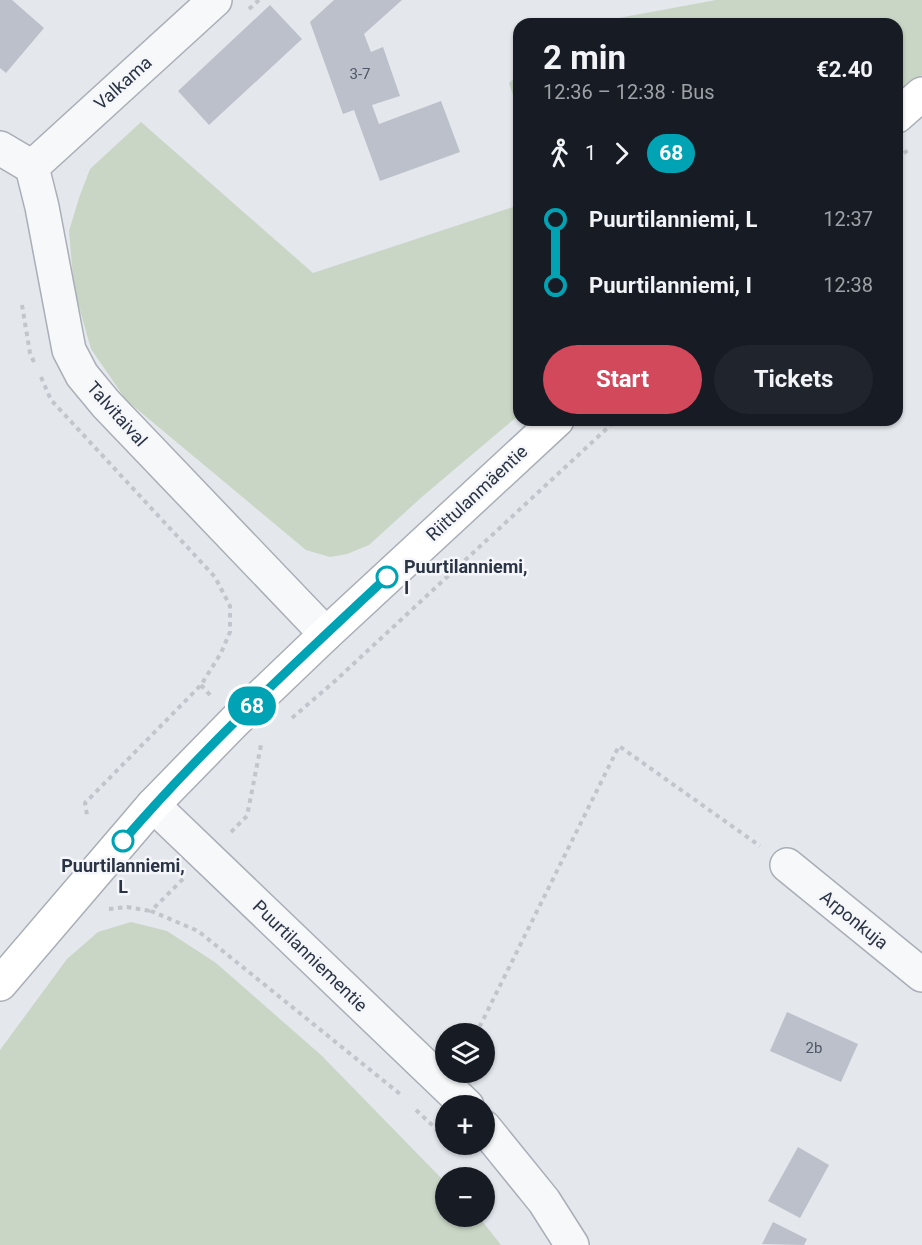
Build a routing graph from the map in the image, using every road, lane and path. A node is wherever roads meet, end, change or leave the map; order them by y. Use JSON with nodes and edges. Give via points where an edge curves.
{"nodes":[{"id":1,"x":215,"y":0,"type":"edge"},
{"id":2,"x":922,"y":94,"type":"edge"},
{"id":3,"x":903,"y":111,"type":"edge"},
{"id":4,"x":0,"y":148,"type":"edge"},
{"id":5,"x":32,"y":167,"type":"junction"},
{"id":6,"x":21,"y":296,"type":"dead end"},
{"id":7,"x":551,"y":426,"type":"edge"},
{"id":8,"x":610,"y":426,"type":"edge"},
{"id":9,"x":326,"y":634,"type":"junction"},
{"id":10,"x":285,"y":724,"type":"dead end"},
{"id":11,"x":269,"y":738,"type":"dead end"},
{"id":12,"x":261,"y":745,"type":"dead end"},
{"id":13,"x":153,"y":805,"type":"junction"},
{"id":14,"x":87,"y":814,"type":"dead end"},
{"id":15,"x":786,"y":865,"type":"joint"},
{"id":16,"x":922,"y":975,"type":"edge"},
{"id":17,"x":0,"y":984,"type":"edge"},
{"id":18,"x":480,"y":1023,"type":"edge"},
{"id":19,"x":456,"y":1095,"type":"edge"},
{"id":20,"x":495,"y":1141,"type":"edge"},
{"id":21,"x":572,"y":1245,"type":"edge"}],
"edges":[{"from":1,"to":5,"type":"street","name":"Valkama"},
{"from":2,"to":3,"type":"street"},
{"from":4,"to":5,"type":"street"},
{"from":5,"to":9,"type":"street","name":"Talvitaival","via":[[69,350],[82,375]]},
{"from":6,"to":14,"type":"path","via":[[30,353],[51,400],[215,578],[230,606],[230,632],[201,685],[85,803]]},
{"from":7,"to":9,"type":"street","name":"Riittulanmäentie"},
{"from":8,"to":10,"type":"path"},
{"from":9,"to":13,"type":"street","name":"Riittulanmäentie"},
{"from":11,"to":12,"type":"path"},
{"from":13,"to":17,"type":"street","name":"Riittulanmäentie"},
{"from":13,"to":19,"type":"street","name":"Puurtilanniementie"},
{"from":15,"to":16,"type":"street","name":"Arponkuja"},
{"from":15,"to":18,"type":"path","via":[[619,746]]},
{"from":20,"to":21,"type":"street","via":[[544,1201]]}]}
